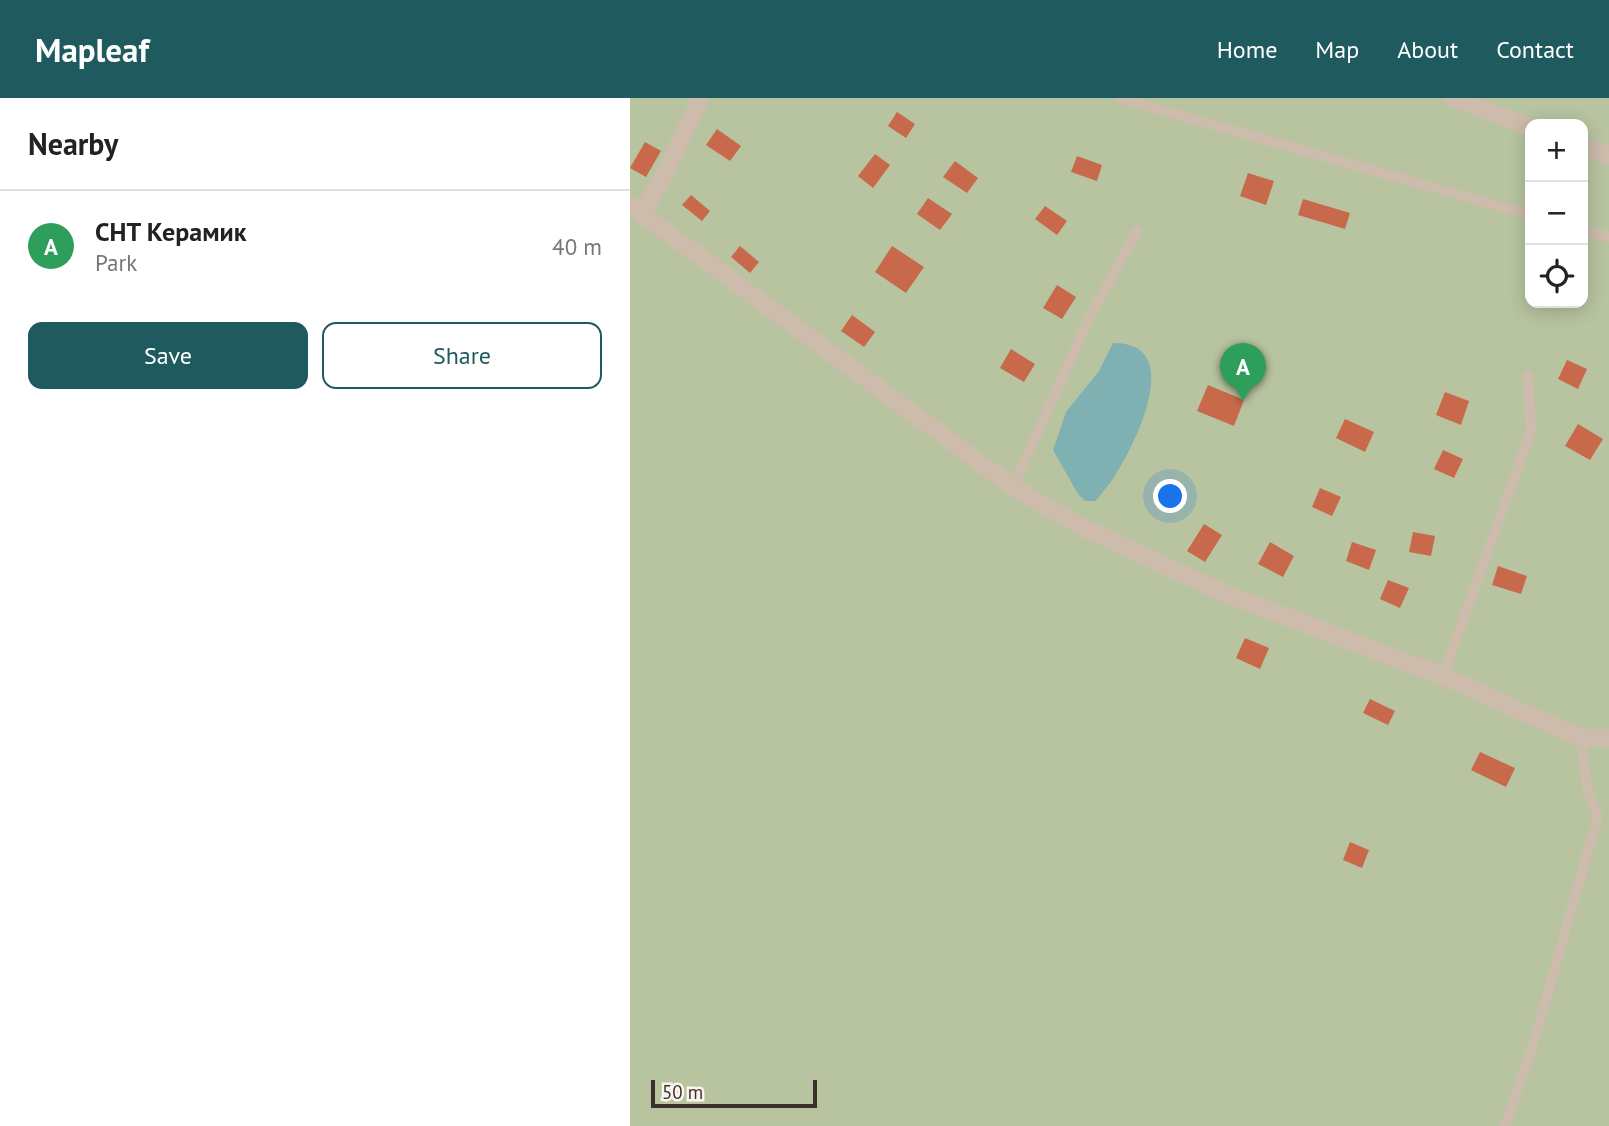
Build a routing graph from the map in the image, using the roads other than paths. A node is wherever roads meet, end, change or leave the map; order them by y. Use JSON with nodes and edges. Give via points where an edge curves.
{"nodes":[{"id":1,"x":701,"y":98,"type":"edge"},
{"id":2,"x":1119,"y":98,"type":"edge"},
{"id":3,"x":1451,"y":98,"type":"edge"},
{"id":4,"x":1525,"y":125,"type":"edge"},
{"id":5,"x":1588,"y":148,"type":"edge"},
{"id":6,"x":1609,"y":155,"type":"edge"},
{"id":7,"x":636,"y":209,"type":"edge"},
{"id":8,"x":1525,"y":214,"type":"edge"},
{"id":9,"x":1137,"y":231,"type":"dead end"},
{"id":10,"x":1588,"y":231,"type":"edge"},
{"id":11,"x":1609,"y":237,"type":"edge"},
{"id":12,"x":1528,"y":376,"type":"dead end"},
{"id":13,"x":1013,"y":487,"type":"junction"},
{"id":14,"x":1443,"y":676,"type":"junction"},
{"id":15,"x":1581,"y":738,"type":"junction"},
{"id":16,"x":1609,"y":738,"type":"edge"},
{"id":17,"x":1598,"y":816,"type":"junction"},
{"id":18,"x":1609,"y":821,"type":"edge"},
{"id":19,"x":1505,"y":1126,"type":"edge"}],
"edges":[{"from":1,"to":7,"type":"street","via":[[663,177]]},
{"from":2,"to":8,"type":"lane"},
{"from":3,"to":4,"type":"street"},
{"from":5,"to":6,"type":"street"},
{"from":7,"to":13,"type":"street"},
{"from":9,"to":13,"type":"lane","via":[[1089,317]]},
{"from":10,"to":11,"type":"lane"},
{"from":12,"to":14,"type":"lane","via":[[1531,431]]},
{"from":13,"to":14,"type":"street","via":[[1080,526],[1226,594]]},
{"from":14,"to":15,"type":"street"},
{"from":15,"to":16,"type":"street"},
{"from":15,"to":17,"type":"lane","via":[[1588,792]]},
{"from":17,"to":18,"type":"lane"},
{"from":17,"to":19,"type":"lane"}]}
